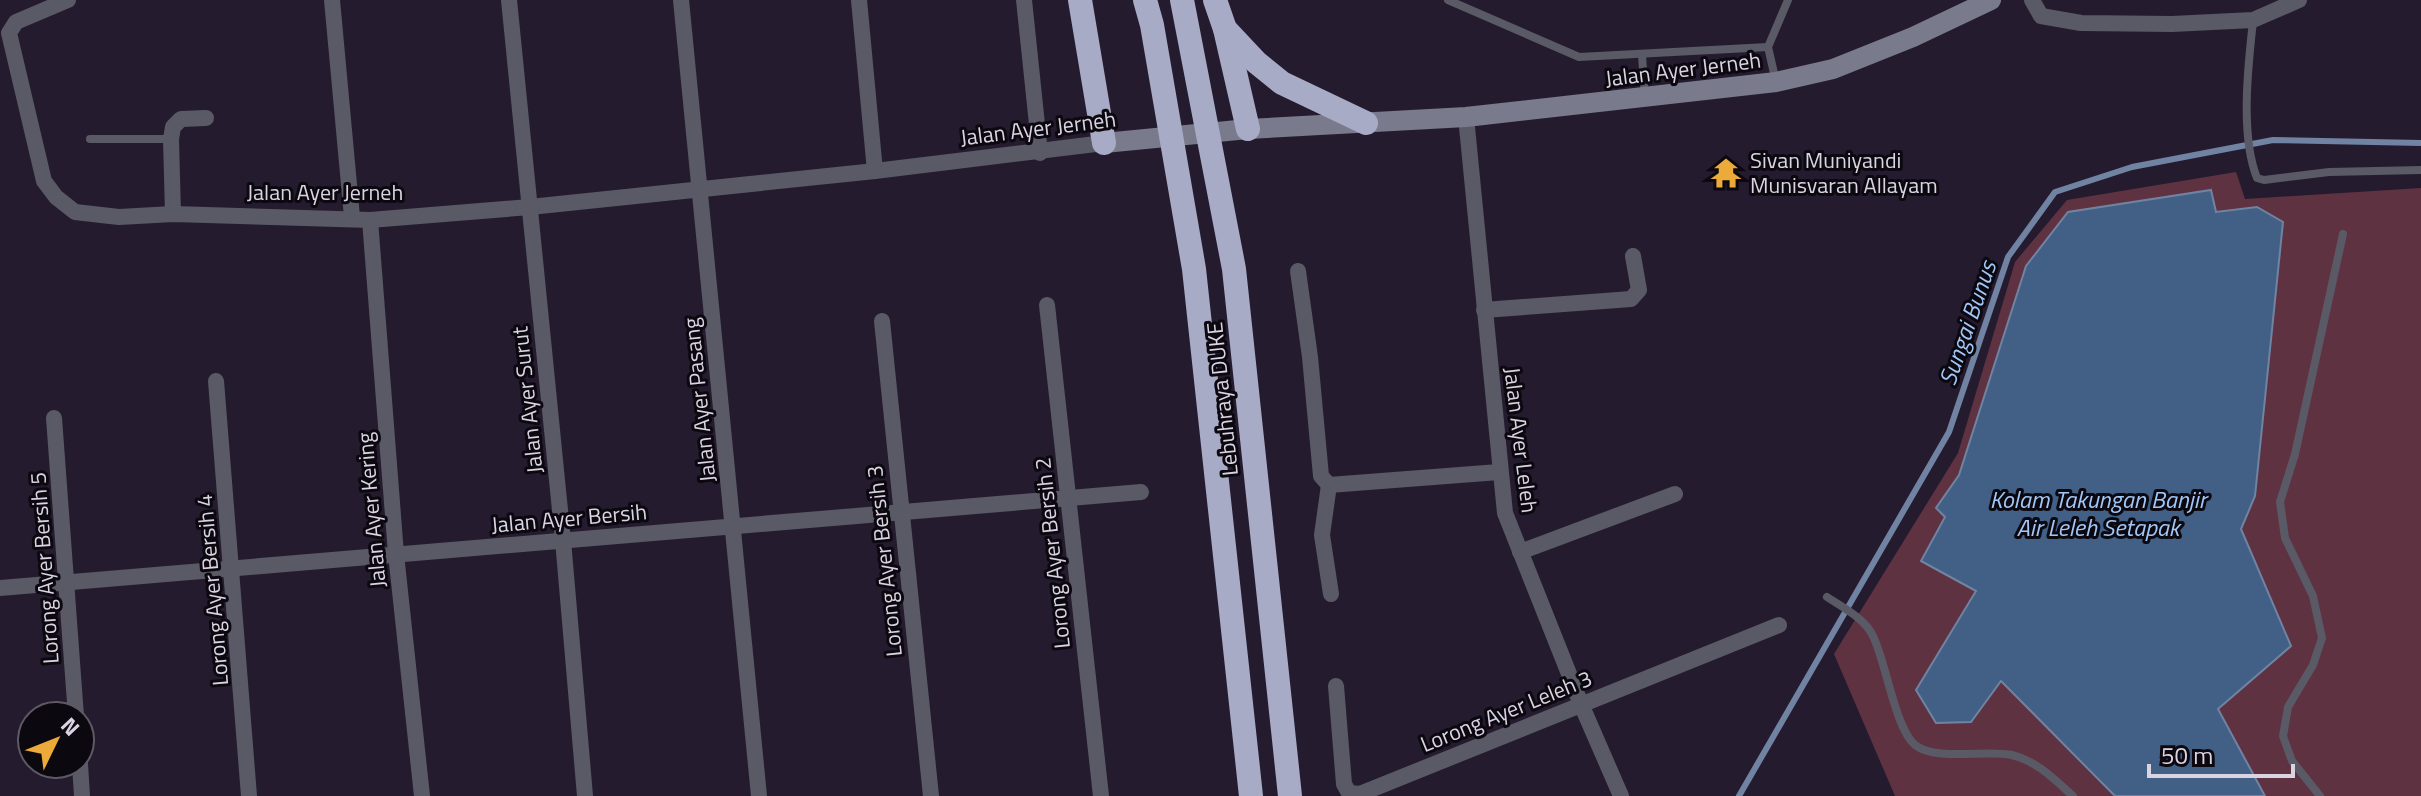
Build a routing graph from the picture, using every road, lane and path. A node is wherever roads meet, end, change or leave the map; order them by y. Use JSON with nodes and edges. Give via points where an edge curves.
{"nodes":[{"id":1,"x":68,"y":0,"type":"edge"},
{"id":2,"x":332,"y":0,"type":"edge"},
{"id":3,"x":509,"y":0,"type":"edge"},
{"id":4,"x":681,"y":0,"type":"edge"},
{"id":5,"x":859,"y":0,"type":"edge"},
{"id":6,"x":1024,"y":0,"type":"edge"},
{"id":7,"x":1080,"y":0,"type":"edge"},
{"id":8,"x":1145,"y":0,"type":"edge"},
{"id":9,"x":1182,"y":0,"type":"edge"},
{"id":10,"x":1215,"y":0,"type":"edge"},
{"id":11,"x":1448,"y":0,"type":"edge"},
{"id":12,"x":1788,"y":0,"type":"edge"},
{"id":13,"x":1991,"y":0,"type":"edge"},
{"id":14,"x":2032,"y":0,"type":"edge"},
{"id":15,"x":2299,"y":0,"type":"edge"},
{"id":16,"x":2253,"y":20,"type":"junction"},
{"id":17,"x":1225,"y":29,"type":"junction"},
{"id":18,"x":1768,"y":47,"type":"junction"},
{"id":19,"x":1642,"y":55,"type":"junction"},
{"id":20,"x":1776,"y":82,"type":"junction"},
{"id":21,"x":1645,"y":99,"type":"junction"},
{"id":22,"x":1466,"y":117,"type":"junction"},
{"id":23,"x":206,"y":118,"type":"dead end"},
{"id":24,"x":1366,"y":123,"type":"junction"},
{"id":25,"x":1248,"y":129,"type":"junction"},
{"id":26,"x":90,"y":139,"type":"dead end"},
{"id":27,"x":171,"y":139,"type":"junction"},
{"id":28,"x":1104,"y":143,"type":"junction"},
{"id":29,"x":1040,"y":153,"type":"junction"},
{"id":30,"x":2421,"y":170,"type":"edge"},
{"id":31,"x":875,"y":171,"type":"junction"},
{"id":32,"x":700,"y":189,"type":"junction"},
{"id":33,"x":530,"y":207,"type":"junction"},
{"id":34,"x":173,"y":214,"type":"junction"},
{"id":35,"x":352,"y":217,"type":"junction"},
{"id":36,"x":370,"y":220,"type":"junction"},
{"id":37,"x":2343,"y":234,"type":"dead end"},
{"id":38,"x":1633,"y":256,"type":"dead end"},
{"id":39,"x":1298,"y":271,"type":"dead end"},
{"id":40,"x":1047,"y":305,"type":"dead end"},
{"id":41,"x":1484,"y":310,"type":"junction"},
{"id":42,"x":882,"y":321,"type":"dead end"},
{"id":43,"x":216,"y":381,"type":"dead end"},
{"id":44,"x":54,"y":418,"type":"dead end"},
{"id":45,"x":1499,"y":472,"type":"junction"},
{"id":46,"x":1329,"y":485,"type":"junction"},
{"id":47,"x":1141,"y":492,"type":"dead end"},
{"id":48,"x":1675,"y":494,"type":"dead end"},
{"id":49,"x":1068,"y":498,"type":"junction"},
{"id":50,"x":901,"y":512,"type":"junction"},
{"id":51,"x":734,"y":526,"type":"junction"},
{"id":52,"x":563,"y":540,"type":"junction"},
{"id":53,"x":1520,"y":552,"type":"junction"},
{"id":54,"x":396,"y":554,"type":"junction"},
{"id":55,"x":233,"y":568,"type":"junction"},
{"id":56,"x":67,"y":582,"type":"junction"},
{"id":57,"x":0,"y":588,"type":"edge"},
{"id":58,"x":1331,"y":594,"type":"dead end"},
{"id":59,"x":1827,"y":597,"type":"dead end"},
{"id":60,"x":1779,"y":625,"type":"dead end"},
{"id":61,"x":1336,"y":686,"type":"dead end"},
{"id":62,"x":75,"y":700,"type":"edge"},
{"id":63,"x":1581,"y":704,"type":"junction"},
{"id":64,"x":249,"y":796,"type":"edge"},
{"id":65,"x":422,"y":796,"type":"edge"},
{"id":66,"x":585,"y":796,"type":"edge"},
{"id":67,"x":759,"y":796,"type":"edge"},
{"id":68,"x":931,"y":796,"type":"edge"},
{"id":69,"x":1101,"y":796,"type":"edge"},
{"id":70,"x":1251,"y":796,"type":"edge"},
{"id":71,"x":1290,"y":796,"type":"edge"},
{"id":72,"x":1621,"y":796,"type":"edge"},
{"id":73,"x":2073,"y":796,"type":"edge"},
{"id":74,"x":2320,"y":796,"type":"edge"}],
"edges":[{"from":1,"to":34,"type":"street","name":"Jalan Ayer Jerneh","via":[[16,22],[9,33],[44,181],[75,212],[119,217]]},
{"from":2,"to":35,"type":"street"},
{"from":3,"to":33,"type":"street","name":"Jalan Ayer Surut"},
{"from":4,"to":32,"type":"street","name":"Jalan Ayer Pasang"},
{"from":5,"to":31,"type":"street"},
{"from":6,"to":29,"type":"street"},
{"from":7,"to":28,"type":"highway"},
{"from":8,"to":70,"type":"highway","name":"Lebuhraya DUKE","via":[[1194,269]]},
{"from":9,"to":71,"type":"highway","name":"Lebuhraya DUKE","via":[[1234,269]]},
{"from":10,"to":17,"type":"highway"},
{"from":11,"to":19,"type":"lane","via":[[1579,57]]},
{"from":12,"to":18,"type":"lane"},
{"from":13,"to":20,"type":"main road","name":"Jalan Ayer Jerneh","via":[[1833,69]]},
{"from":14,"to":16,"type":"street","via":[[2041,16],[2081,23]]},
{"from":15,"to":16,"type":"street"},
{"from":16,"to":30,"type":"lane","via":[[2247,114],[2257,178]]},
{"from":17,"to":24,"type":"highway","via":[[1282,83]]},
{"from":17,"to":25,"type":"highway"},
{"from":18,"to":19,"type":"lane"},
{"from":18,"to":20,"type":"lane"},
{"from":19,"to":21,"type":"lane"},
{"from":20,"to":21,"type":"main road","name":"Jalan Ayer Jerneh"},
{"from":21,"to":22,"type":"main road","name":"Jalan Ayer Jerneh"},
{"from":22,"to":24,"type":"main road","name":"Jalan Ayer Jerneh"},
{"from":22,"to":41,"type":"street","name":"Jalan Ayer Leleh"},
{"from":23,"to":27,"type":"street","via":[[177,121]]},
{"from":24,"to":25,"type":"main road","name":"Jalan Ayer Jerneh"},
{"from":25,"to":28,"type":"main road","name":"Jalan Ayer Jerneh"},
{"from":26,"to":27,"type":"lane"},
{"from":27,"to":34,"type":"street"},
{"from":28,"to":29,"type":"street","name":"Jalan Ayer Jerneh"},
{"from":29,"to":31,"type":"street","name":"Jalan Ayer Jerneh"},
{"from":31,"to":32,"type":"street","name":"Jalan Ayer Jerneh"},
{"from":32,"to":33,"type":"street","name":"Jalan Ayer Jerneh"},
{"from":32,"to":51,"type":"street","name":"Jalan Ayer Pasang"},
{"from":33,"to":36,"type":"street","name":"Jalan Ayer Jerneh"},
{"from":33,"to":52,"type":"street","name":"Jalan Ayer Surut"},
{"from":34,"to":35,"type":"street","name":"Jalan Ayer Jerneh"},
{"from":35,"to":36,"type":"street","name":"Jalan Ayer Jerneh"},
{"from":36,"to":54,"type":"street","name":"Jalan Ayer Kering"},
{"from":37,"to":74,"type":"lane","via":[[2280,502],[2285,538],[2313,596],[2322,638],[2288,707],[2283,736],[2292,761]]},
{"from":38,"to":41,"type":"street","via":[[1639,290],[1631,299]]},
{"from":39,"to":46,"type":"street","via":[[1321,476]]},
{"from":40,"to":49,"type":"street","name":"Lorong Ayer Bersih 2"},
{"from":41,"to":45,"type":"street","name":"Jalan Ayer Leleh"},
{"from":42,"to":50,"type":"street","name":"Lorong Ayer Bersih 3"},
{"from":43,"to":55,"type":"street","name":"Lorong Ayer Bersih 4"},
{"from":44,"to":56,"type":"street","name":"Lorong Ayer Bersih 5"},
{"from":45,"to":46,"type":"street"},
{"from":45,"to":53,"type":"street","name":"Jalan Ayer Leleh","via":[[1505,513]]},
{"from":46,"to":58,"type":"street","via":[[1322,535]]},
{"from":47,"to":49,"type":"street","name":"Jalan Ayer Bersih"},
{"from":48,"to":53,"type":"street"},
{"from":49,"to":50,"type":"street","name":"Jalan Ayer Bersih"},
{"from":49,"to":69,"type":"street","name":"Lorong Ayer Bersih 2"},
{"from":50,"to":51,"type":"street","name":"Jalan Ayer Bersih"},
{"from":50,"to":68,"type":"street","name":"Lorong Ayer Bersih 3"},
{"from":51,"to":52,"type":"street","name":"Jalan Ayer Bersih"},
{"from":51,"to":67,"type":"street","name":"Jalan Ayer Pasang"},
{"from":52,"to":54,"type":"street","name":"Jalan Ayer Bersih"},
{"from":52,"to":66,"type":"street","name":"Jalan Ayer Surut"},
{"from":53,"to":63,"type":"street","name":"Jalan Ayer Leleh"},
{"from":54,"to":55,"type":"street","name":"Jalan Ayer Bersih"},
{"from":54,"to":65,"type":"street","name":"Jalan Ayer Kering"},
{"from":55,"to":56,"type":"street","name":"Jalan Ayer Bersih"},
{"from":55,"to":64,"type":"street","name":"Lorong Ayer Bersih 4"},
{"from":56,"to":57,"type":"street","name":"Jalan Ayer Bersih"},
{"from":56,"to":62,"type":"street","name":"Lorong Ayer Bersih 5"},
{"from":59,"to":73,"type":"lane","via":[[1860,618],[1873,635],[1904,730],[1916,746],[2012,755],[2039,766]]},
{"from":60,"to":63,"type":"street","name":"Lorong Ayer Leleh 3"},
{"from":61,"to":63,"type":"street","name":"Lorong Ayer Leleh 3","via":[[1344,784],[1349,793],[1360,794]]},
{"from":63,"to":72,"type":"street","name":"Jalan Ayer Leleh"}]}
